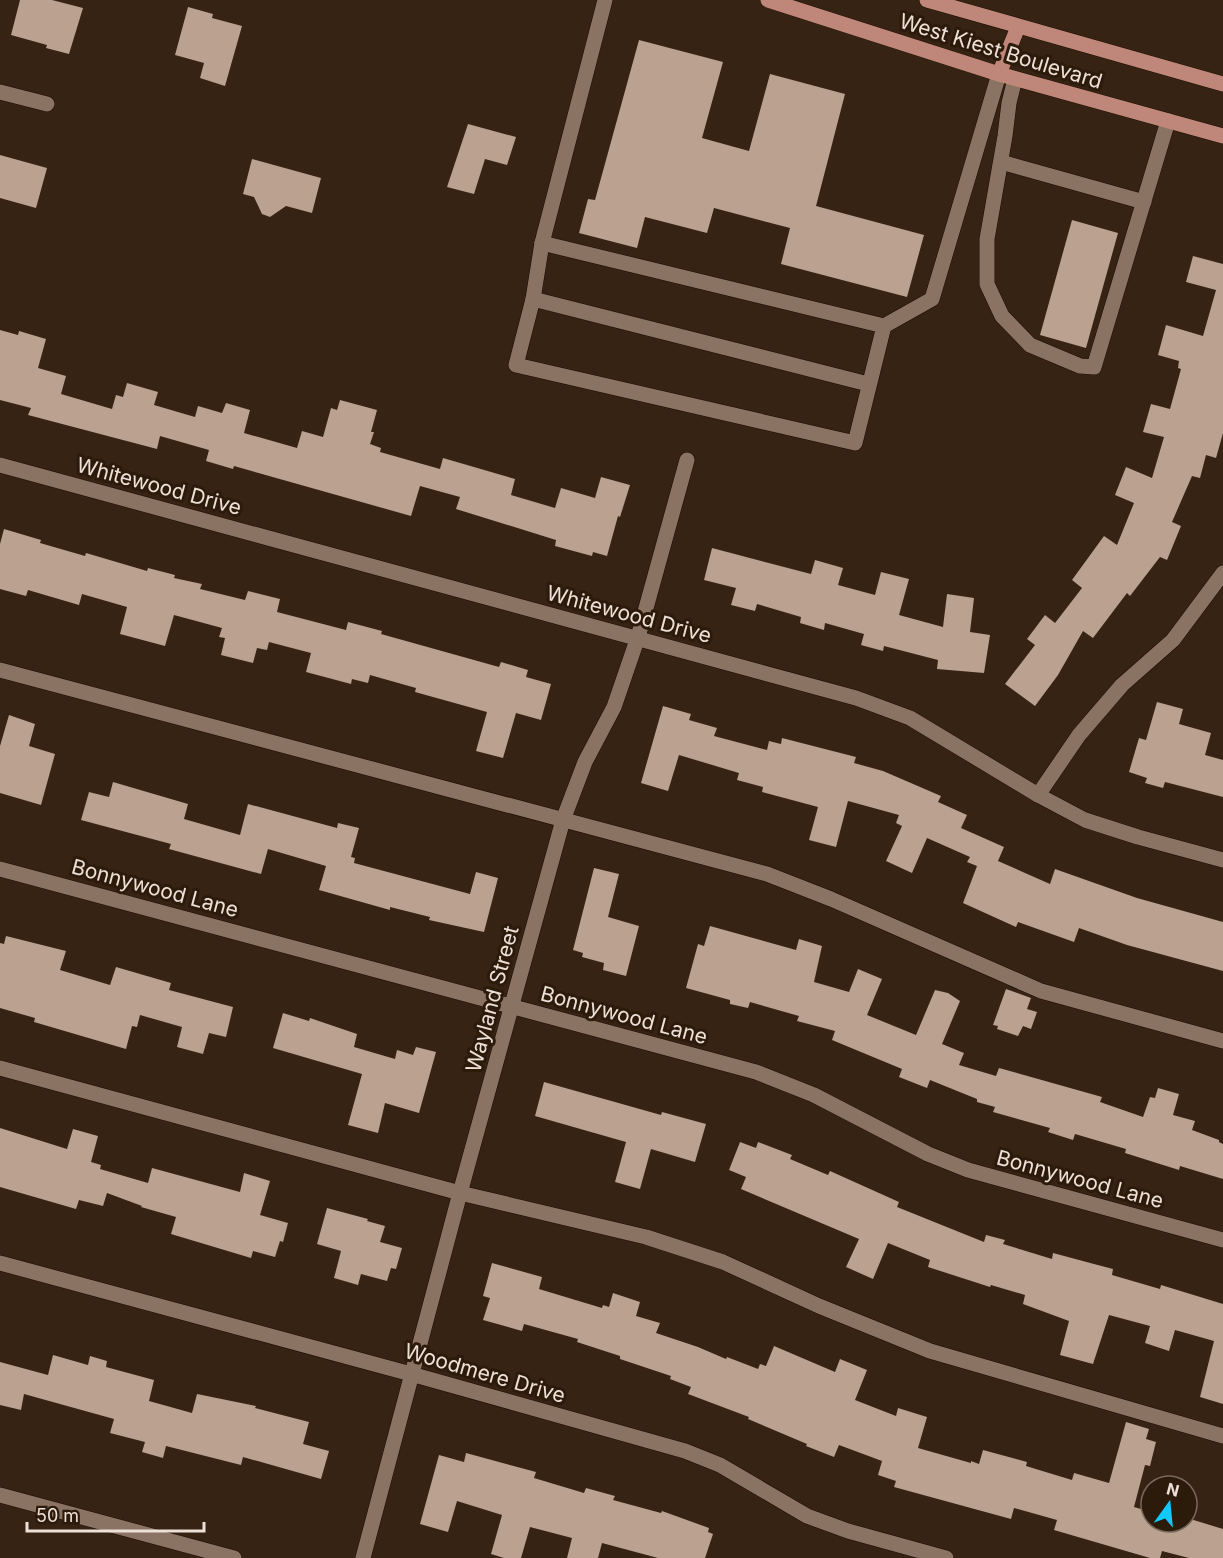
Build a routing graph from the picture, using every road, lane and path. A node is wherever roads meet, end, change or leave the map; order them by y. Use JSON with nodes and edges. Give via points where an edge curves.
{"nodes":[{"id":1,"x":605,"y":0,"type":"edge"},
{"id":2,"x":768,"y":0,"type":"edge"},
{"id":3,"x":927,"y":0,"type":"edge"},
{"id":4,"x":1018,"y":27,"type":"junction"},
{"id":5,"x":999,"y":74,"type":"junction"},
{"id":6,"x":1015,"y":79,"type":"junction"},
{"id":7,"x":1223,"y":84,"type":"edge"},
{"id":8,"x":0,"y":92,"type":"edge"},
{"id":9,"x":47,"y":104,"type":"dead end"},
{"id":10,"x":1168,"y":121,"type":"junction"},
{"id":11,"x":1223,"y":136,"type":"edge"},
{"id":12,"x":1001,"y":162,"type":"junction"},
{"id":13,"x":1144,"y":202,"type":"junction"},
{"id":14,"x":542,"y":243,"type":"junction"},
{"id":15,"x":533,"y":299,"type":"junction"},
{"id":16,"x":884,"y":326,"type":"junction"},
{"id":17,"x":868,"y":384,"type":"junction"},
{"id":18,"x":687,"y":460,"type":"dead end"},
{"id":19,"x":0,"y":465,"type":"edge"},
{"id":20,"x":1223,"y":573,"type":"edge"},
{"id":21,"x":638,"y":638,"type":"junction"},
{"id":22,"x":0,"y":670,"type":"edge"},
{"id":23,"x":1038,"y":795,"type":"junction"},
{"id":24,"x":563,"y":820,"type":"junction"},
{"id":25,"x":1223,"y":860,"type":"edge"},
{"id":26,"x":0,"y":868,"type":"edge"},
{"id":27,"x":512,"y":1006,"type":"junction"},
{"id":28,"x":1223,"y":1041,"type":"edge"},
{"id":29,"x":0,"y":1068,"type":"edge"},
{"id":30,"x":460,"y":1193,"type":"junction"},
{"id":31,"x":1223,"y":1240,"type":"edge"},
{"id":32,"x":0,"y":1263,"type":"edge"},
{"id":33,"x":411,"y":1374,"type":"junction"},
{"id":34,"x":1223,"y":1436,"type":"edge"},
{"id":35,"x":0,"y":1495,"type":"edge"},
{"id":36,"x":234,"y":1558,"type":"edge"},
{"id":37,"x":363,"y":1558,"type":"edge"},
{"id":38,"x":946,"y":1558,"type":"edge"}],
"edges":[{"from":1,"to":14,"type":"street"},
{"from":2,"to":5,"type":"main road","name":"West Kiest Boulevard"},
{"from":3,"to":4,"type":"main road","name":"West Kiest Boulevard"},
{"from":4,"to":5,"type":"main road"},
{"from":4,"to":7,"type":"main road","name":"West Kiest Boulevard"},
{"from":5,"to":6,"type":"main road","name":"West Kiest Boulevard"},
{"from":5,"to":16,"type":"street","via":[[932,299]]},
{"from":6,"to":10,"type":"main road","name":"West Kiest Boulevard"},
{"from":6,"to":12,"type":"street"},
{"from":8,"to":9,"type":"street"},
{"from":10,"to":11,"type":"main road","name":"West Kiest Boulevard"},
{"from":10,"to":13,"type":"street"},
{"from":12,"to":13,"type":"street"},
{"from":12,"to":13,"type":"street","via":[[987,239],[987,284],[1002,316],[1030,345],[1080,366],[1094,367]]},
{"from":14,"to":15,"type":"street"},
{"from":14,"to":16,"type":"street"},
{"from":15,"to":17,"type":"street"},
{"from":15,"to":17,"type":"street","via":[[516,365],[855,443]]},
{"from":16,"to":17,"type":"street"},
{"from":18,"to":21,"type":"street","name":"Wayland Street"},
{"from":19,"to":21,"type":"street","name":"Whitewood Drive"},
{"from":20,"to":23,"type":"street","via":[[1173,640],[1122,685],[1079,735]]},
{"from":21,"to":23,"type":"street","name":"Whitewood Drive","via":[[856,698],[910,718]]},
{"from":21,"to":24,"type":"street","name":"Wayland Street","via":[[615,707],[585,762]]},
{"from":22,"to":24,"type":"street"},
{"from":23,"to":25,"type":"street","name":"Whitewood Drive","via":[[1085,820]]},
{"from":24,"to":27,"type":"street","name":"Wayland Street"},
{"from":24,"to":28,"type":"street","via":[[767,874],[1041,991]]},
{"from":26,"to":27,"type":"street","name":"Bonnywood Lane"},
{"from":27,"to":30,"type":"street","name":"Wayland Street"},
{"from":27,"to":31,"type":"street","name":"Bonnywood Lane","via":[[756,1072],[814,1095],[928,1154],[968,1170]]},
{"from":29,"to":30,"type":"street"},
{"from":30,"to":33,"type":"street","name":"Wayland Street"},
{"from":30,"to":34,"type":"street","via":[[646,1236],[723,1262],[930,1351]]},
{"from":32,"to":33,"type":"street","name":"Woodmere Drive"},
{"from":33,"to":37,"type":"street","name":"Wayland Street"},
{"from":33,"to":38,"type":"street","name":"Woodmere Drive","via":[[685,1451],[720,1465],[807,1516]]},
{"from":35,"to":36,"type":"street"}]}
